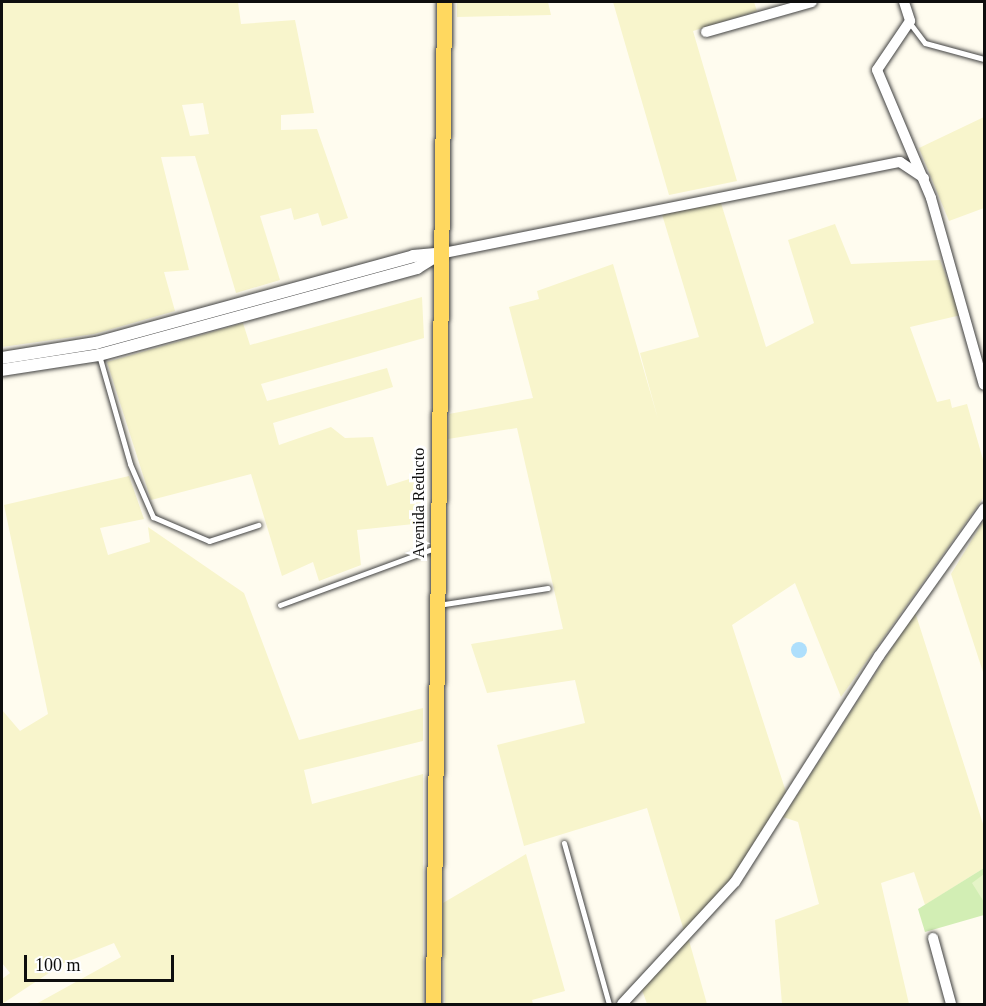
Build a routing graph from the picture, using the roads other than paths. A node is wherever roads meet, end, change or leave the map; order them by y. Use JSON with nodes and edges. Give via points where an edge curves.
{"nodes":[{"id":1,"x":444,"y":2,"type":"edge"},
{"id":2,"x":812,"y":2,"type":"edge"},
{"id":3,"x":904,"y":2,"type":"edge"},
{"id":4,"x":909,"y":22,"type":"junction"},
{"id":5,"x":706,"y":32,"type":"dead end"},
{"id":6,"x":984,"y":59,"type":"edge"},
{"id":7,"x":924,"y":178,"type":"junction"},
{"id":8,"x":440,"y":254,"type":"junction"},
{"id":9,"x":98,"y":349,"type":"junction"},
{"id":10,"x":2,"y":357,"type":"edge"},
{"id":11,"x":2,"y":370,"type":"edge"},
{"id":12,"x":982,"y":370,"type":"edge"},
{"id":13,"x":984,"y":385,"type":"edge"},
{"id":14,"x":984,"y":509,"type":"edge"},
{"id":15,"x":258,"y":525,"type":"dead end"},
{"id":16,"x":437,"y":547,"type":"junction"},
{"id":17,"x":548,"y":588,"type":"dead end"},
{"id":18,"x":280,"y":605,"type":"dead end"},
{"id":19,"x":437,"y":605,"type":"junction"},
{"id":20,"x":564,"y":843,"type":"dead end"},
{"id":21,"x":933,"y":938,"type":"dead end"},
{"id":22,"x":433,"y":1005,"type":"edge"},
{"id":23,"x":609,"y":1005,"type":"edge"},
{"id":24,"x":622,"y":1005,"type":"edge"},
{"id":25,"x":951,"y":1005,"type":"edge"}],
"edges":[{"from":1,"to":8,"type":"main road","name":"Avenida Reducto"},
{"from":2,"to":5,"type":"street"},
{"from":3,"to":4,"type":"street"},
{"from":4,"to":6,"type":"lane","via":[[925,43]]},
{"from":4,"to":7,"type":"street","via":[[877,70]]},
{"from":7,"to":8,"type":"street","via":[[900,162]]},
{"from":7,"to":12,"type":"street"},
{"from":8,"to":9,"type":"street","via":[[417,268],[227,313]]},
{"from":8,"to":16,"type":"main road","name":"Avenida Reducto"},
{"from":9,"to":10,"type":"street"},
{"from":9,"to":11,"type":"street"},
{"from":9,"to":15,"type":"lane","via":[[130,464],[153,517],[209,541]]},
{"from":12,"to":13,"type":"street"},
{"from":14,"to":24,"type":"street","via":[[879,656],[735,882]]},
{"from":16,"to":18,"type":"lane"},
{"from":16,"to":19,"type":"main road","name":"Avenida Reducto"},
{"from":17,"to":19,"type":"lane"},
{"from":19,"to":22,"type":"main road","name":"Avenida Reducto"},
{"from":20,"to":23,"type":"lane"},
{"from":21,"to":25,"type":"street"}]}
